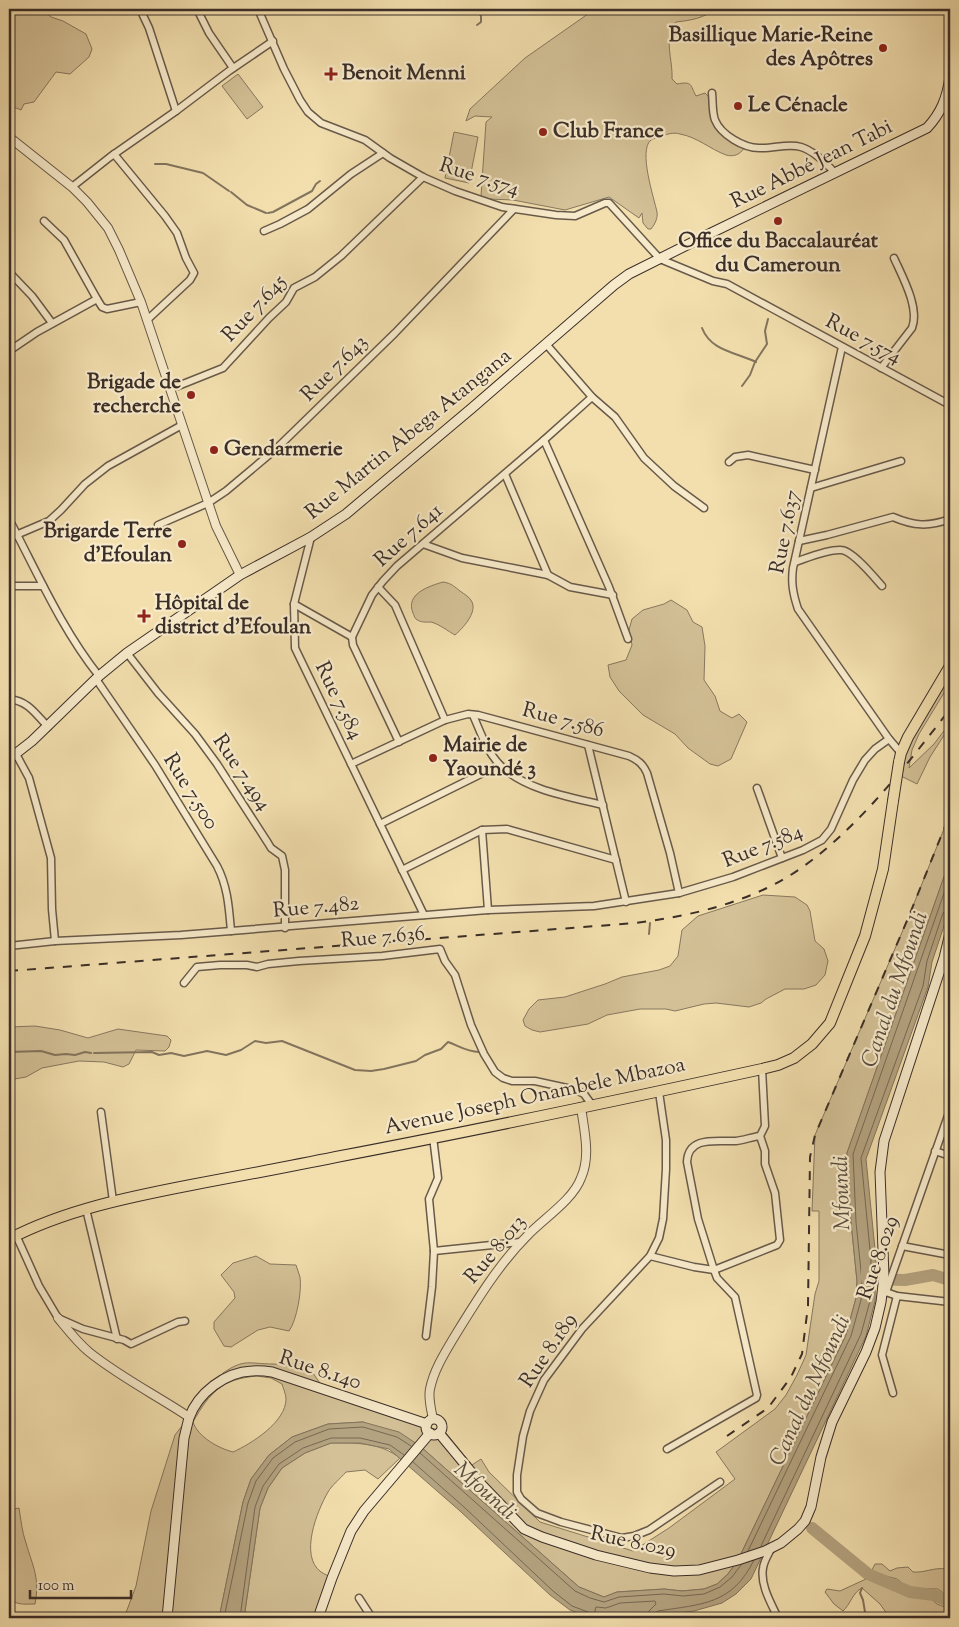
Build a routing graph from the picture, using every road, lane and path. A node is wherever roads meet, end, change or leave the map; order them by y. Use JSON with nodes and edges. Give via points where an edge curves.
{"nodes":[{"id":1,"x":140,"y":9,"type":"edge"},
{"id":2,"x":197,"y":9,"type":"edge"},
{"id":3,"x":258,"y":9,"type":"edge"},
{"id":4,"x":273,"y":41,"type":"junction"},
{"id":5,"x":233,"y":68,"type":"junction"},
{"id":6,"x":950,"y":77,"type":"edge"},
{"id":7,"x":712,"y":93,"type":"dead end"},
{"id":8,"x":947,"y":108,"type":"edge"},
{"id":9,"x":176,"y":111,"type":"junction"},
{"id":10,"x":9,"y":137,"type":"edge"},
{"id":11,"x":383,"y":153,"type":"junction"},
{"id":12,"x":114,"y":154,"type":"junction"},
{"id":13,"x":835,"y":173,"type":"junction"},
{"id":14,"x":423,"y":177,"type":"junction"},
{"id":15,"x":72,"y":187,"type":"junction"},
{"id":16,"x":514,"y":209,"type":"junction"},
{"id":17,"x":44,"y":221,"type":"dead end"},
{"id":18,"x":264,"y":231,"type":"dead end"},
{"id":19,"x":894,"y":258,"type":"dead end"},
{"id":20,"x":661,"y":259,"type":"junction"},
{"id":21,"x":9,"y":272,"type":"edge"},
{"id":22,"x":97,"y":299,"type":"junction"},
{"id":23,"x":141,"y":302,"type":"junction"},
{"id":24,"x":147,"y":320,"type":"junction"},
{"id":25,"x":52,"y":323,"type":"junction"},
{"id":26,"x":546,"y":344,"type":"junction"},
{"id":27,"x":842,"y":347,"type":"junction"},
{"id":28,"x":9,"y":351,"type":"edge"},
{"id":29,"x":881,"y":368,"type":"junction"},
{"id":30,"x":169,"y":386,"type":"junction"},
{"id":31,"x":592,"y":397,"type":"junction"},
{"id":32,"x":950,"y":405,"type":"edge"},
{"id":33,"x":182,"y":425,"type":"junction"},
{"id":34,"x":544,"y":440,"type":"junction"},
{"id":35,"x":901,"y":461,"type":"dead end"},
{"id":36,"x":729,"y":462,"type":"dead end"},
{"id":37,"x":815,"y":470,"type":"junction"},
{"id":38,"x":505,"y":474,"type":"junction"},
{"id":39,"x":811,"y":488,"type":"junction"},
{"id":40,"x":208,"y":503,"type":"junction"},
{"id":41,"x":704,"y":508,"type":"dead end"},
{"id":42,"x":9,"y":518,"type":"edge"},
{"id":43,"x":950,"y":519,"type":"edge"},
{"id":44,"x":158,"y":525,"type":"dead end"},
{"id":45,"x":17,"y":534,"type":"junction"},
{"id":46,"x":311,"y":537,"type":"junction"},
{"id":47,"x":9,"y":538,"type":"edge"},
{"id":48,"x":799,"y":541,"type":"junction"},
{"id":49,"x":423,"y":544,"type":"junction"},
{"id":50,"x":795,"y":562,"type":"junction"},
{"id":51,"x":240,"y":575,"type":"junction"},
{"id":52,"x":548,"y":575,"type":"junction"},
{"id":53,"x":9,"y":586,"type":"edge"},
{"id":54,"x":43,"y":586,"type":"junction"},
{"id":55,"x":882,"y":586,"type":"dead end"},
{"id":56,"x":378,"y":587,"type":"junction"},
{"id":57,"x":612,"y":596,"type":"junction"},
{"id":58,"x":294,"y":604,"type":"junction"},
{"id":59,"x":352,"y":637,"type":"junction"},
{"id":60,"x":628,"y":639,"type":"dead end"},
{"id":61,"x":127,"y":653,"type":"junction"},
{"id":62,"x":950,"y":666,"type":"edge"},
{"id":63,"x":98,"y":678,"type":"junction"},
{"id":64,"x":9,"y":699,"type":"edge"},
{"id":65,"x":473,"y":715,"type":"junction"},
{"id":66,"x":445,"y":720,"type":"junction"},
{"id":67,"x":48,"y":727,"type":"junction"},
{"id":68,"x":889,"y":739,"type":"junction"},
{"id":69,"x":399,"y":742,"type":"junction"},
{"id":70,"x":588,"y":745,"type":"junction"},
{"id":71,"x":13,"y":756,"type":"edge"},
{"id":72,"x":900,"y":757,"type":"junction"},
{"id":73,"x":350,"y":764,"type":"junction"},
{"id":74,"x":499,"y":765,"type":"junction"},
{"id":75,"x":757,"y":788,"type":"dead end"},
{"id":76,"x":603,"y":805,"type":"junction"},
{"id":77,"x":380,"y":824,"type":"junction"},
{"id":78,"x":482,"y":830,"type":"junction"},
{"id":79,"x":782,"y":858,"type":"junction"},
{"id":80,"x":616,"y":860,"type":"junction"},
{"id":81,"x":402,"y":870,"type":"junction"},
{"id":82,"x":679,"y":893,"type":"junction"},
{"id":83,"x":626,"y":902,"type":"junction"},
{"id":84,"x":488,"y":910,"type":"junction"},
{"id":85,"x":424,"y":915,"type":"junction"},
{"id":86,"x":285,"y":928,"type":"junction"},
{"id":87,"x":231,"y":931,"type":"junction"},
{"id":88,"x":950,"y":932,"type":"edge"},
{"id":89,"x":55,"y":941,"type":"junction"},
{"id":90,"x":9,"y":946,"type":"edge"},
{"id":91,"x":184,"y":983,"type":"dead end"},
{"id":92,"x":762,"y":1069,"type":"junction"},
{"id":93,"x":659,"y":1092,"type":"junction"},
{"id":94,"x":587,"y":1106,"type":"junction"},
{"id":95,"x":950,"y":1110,"type":"edge"},
{"id":96,"x":101,"y":1112,"type":"dead end"},
{"id":97,"x":760,"y":1136,"type":"junction"},
{"id":98,"x":433,"y":1137,"type":"junction"},
{"id":99,"x":935,"y":1151,"type":"junction"},
{"id":100,"x":950,"y":1156,"type":"edge"},
{"id":101,"x":113,"y":1201,"type":"junction"},
{"id":102,"x":86,"y":1209,"type":"junction"},
{"id":103,"x":13,"y":1237,"type":"edge"},
{"id":104,"x":521,"y":1242,"type":"junction"},
{"id":105,"x":902,"y":1246,"type":"junction"},
{"id":106,"x":434,"y":1251,"type":"junction"},
{"id":107,"x":950,"y":1255,"type":"edge"},
{"id":108,"x":650,"y":1256,"type":"junction"},
{"id":109,"x":714,"y":1270,"type":"junction"},
{"id":110,"x":884,"y":1294,"type":"junction"},
{"id":111,"x":897,"y":1296,"type":"junction"},
{"id":112,"x":950,"y":1302,"type":"edge"},
{"id":113,"x":58,"y":1318,"type":"junction"},
{"id":114,"x":185,"y":1321,"type":"dead end"},
{"id":115,"x":426,"y":1336,"type":"dead end"},
{"id":116,"x":117,"y":1339,"type":"junction"},
{"id":117,"x":893,"y":1393,"type":"dead end"},
{"id":118,"x":189,"y":1417,"type":"junction"},
{"id":119,"x":432,"y":1427,"type":"junction"},
{"id":120,"x":667,"y":1449,"type":"dead end"},
{"id":121,"x":720,"y":1482,"type":"dead end"},
{"id":122,"x":768,"y":1550,"type":"junction"},
{"id":123,"x":359,"y":1598,"type":"dead end"},
{"id":124,"x":167,"y":1618,"type":"edge"},
{"id":125,"x":318,"y":1618,"type":"edge"},
{"id":126,"x":372,"y":1618,"type":"edge"},
{"id":127,"x":778,"y":1618,"type":"edge"}],
"edges":[{"from":1,"to":9,"type":"street"},
{"from":2,"to":5,"type":"street"},
{"from":3,"to":4,"type":"street","name":"Rue 7.574"},
{"from":4,"to":5,"type":"street"},
{"from":4,"to":11,"type":"street","name":"Rue 7.574","via":[[308,112],[321,123],[365,140]]},
{"from":5,"to":9,"type":"street"},
{"from":6,"to":8,"type":"main road","name":"Rue Abbé Jean Tabi"},
{"from":7,"to":13,"type":"street","via":[[715,120],[726,133],[759,148],[792,145],[804,148]]},
{"from":8,"to":13,"type":"main road","name":"Rue Abbé Jean Tabi","via":[[927,128]]},
{"from":9,"to":12,"type":"street"},
{"from":10,"to":15,"type":"street"},
{"from":11,"to":14,"type":"street","name":"Rue 7.574"},
{"from":11,"to":18,"type":"street","via":[[308,209]]},
{"from":12,"to":15,"type":"street"},
{"from":12,"to":24,"type":"street","via":[[177,233],[194,273]]},
{"from":13,"to":20,"type":"main road","name":"Rue Abbé Jean Tabi"},
{"from":14,"to":16,"type":"street","name":"Rue 7.574"},
{"from":14,"to":30,"type":"street","name":"Rue 7.645","via":[[341,256],[294,288],[286,302],[223,368],[178,386]]},
{"from":15,"to":23,"type":"street","via":[[108,228]]},
{"from":16,"to":20,"type":"street","name":"Rue 7.574","via":[[575,216],[609,203]]},
{"from":16,"to":40,"type":"street","name":"Rue 7.643","via":[[300,427],[240,480]]},
{"from":17,"to":22,"type":"street","via":[[64,240]]},
{"from":19,"to":29,"type":"street","via":[[910,299],[914,321]]},
{"from":20,"to":26,"type":"main road","name":"Rue Martin Abega Atangana","via":[[614,285]]},
{"from":20,"to":27,"type":"street","name":"Rue 7.574","via":[[727,284]]},
{"from":21,"to":25,"type":"street"},
{"from":22,"to":23,"type":"street","via":[[107,309]]},
{"from":22,"to":25,"type":"street"},
{"from":23,"to":24,"type":"street"},
{"from":24,"to":30,"type":"street"},
{"from":25,"to":28,"type":"street"},
{"from":26,"to":31,"type":"street"},
{"from":26,"to":46,"type":"main road","name":"Rue Martin Abega Atangana","via":[[346,514]]},
{"from":27,"to":29,"type":"street","name":"Rue 7.574"},
{"from":27,"to":37,"type":"street","name":"Rue 7.637"},
{"from":29,"to":32,"type":"street","name":"Rue 7.574"},
{"from":30,"to":33,"type":"street"},
{"from":31,"to":34,"type":"street","name":"Rue 7.641"},
{"from":31,"to":41,"type":"street","via":[[615,418],[656,470]]},
{"from":33,"to":40,"type":"street"},
{"from":33,"to":45,"type":"street","via":[[108,466],[85,484],[49,521]]},
{"from":34,"to":38,"type":"street","name":"Rue 7.641"},
{"from":34,"to":57,"type":"street"},
{"from":35,"to":39,"type":"street"},
{"from":36,"to":37,"type":"street","via":[[748,455]]},
{"from":37,"to":39,"type":"street","name":"Rue 7.637"},
{"from":38,"to":49,"type":"street","name":"Rue 7.641"},
{"from":38,"to":52,"type":"street"},
{"from":39,"to":48,"type":"street","name":"Rue 7.637"},
{"from":40,"to":44,"type":"street","name":"Rue 7.643"},
{"from":40,"to":51,"type":"street"},
{"from":42,"to":45,"type":"street","name":"Rue 7.500"},
{"from":43,"to":48,"type":"street","via":[[925,525],[893,517]]},
{"from":45,"to":47,"type":"street"},
{"from":45,"to":54,"type":"street","name":"Rue 7.500"},
{"from":46,"to":51,"type":"main road","name":"Rue Martin Abega Atangana"},
{"from":46,"to":58,"type":"street","name":"Rue 7.584"},
{"from":48,"to":50,"type":"street","name":"Rue 7.637"},
{"from":49,"to":52,"type":"street","via":[[462,558]]},
{"from":49,"to":56,"type":"street","name":"Rue 7.641"},
{"from":50,"to":55,"type":"street","via":[[843,550]]},
{"from":50,"to":68,"type":"street","name":"Rue 7.637","via":[[791,581],[798,609]]},
{"from":51,"to":61,"type":"main road","name":"Rue Martin Abega Atangana"},
{"from":52,"to":57,"type":"street","via":[[570,587]]},
{"from":53,"to":54,"type":"street"},
{"from":54,"to":63,"type":"street","name":"Rue 7.500"},
{"from":56,"to":59,"type":"street","name":"Rue 7.641"},
{"from":56,"to":66,"type":"street","via":[[395,605]]},
{"from":57,"to":60,"type":"street"},
{"from":58,"to":59,"type":"street"},
{"from":58,"to":73,"type":"street","name":"Rue 7.584","via":[[295,648]]},
{"from":59,"to":69,"type":"street","via":[[353,646]]},
{"from":61,"to":63,"type":"main road","name":"Rue Martin Abega Atangana"},
{"from":61,"to":86,"type":"street","name":"Rue 7.494","via":[[195,734],[271,848],[282,856]]},
{"from":62,"to":72,"type":"main road","name":"Avenue Joseph Onambele Mbazoa","via":[[908,737]]},
{"from":63,"to":67,"type":"main road","name":"Rue Martin Abega Atangana"},
{"from":63,"to":87,"type":"street","name":"Rue 7.500","via":[[223,877]]},
{"from":64,"to":67,"type":"street","via":[[27,704]]},
{"from":65,"to":66,"type":"street","name":"Rue 7.586"},
{"from":65,"to":70,"type":"street","name":"Rue 7.586"},
{"from":65,"to":74,"type":"street"},
{"from":66,"to":69,"type":"street","name":"Rue 7.586"},
{"from":67,"to":71,"type":"main road","name":"Rue Martin Abega Atangana"},
{"from":68,"to":72,"type":"street","name":"Rue 7.637"},
{"from":68,"to":79,"type":"street","name":"Rue 7.584","via":[[864,760],[826,836]]},
{"from":69,"to":73,"type":"street","name":"Rue 7.586"},
{"from":70,"to":76,"type":"street"},
{"from":70,"to":82,"type":"street","name":"Rue 7.586","via":[[629,756],[644,766]]},
{"from":71,"to":89,"type":"street","via":[[29,778],[52,858]]},
{"from":72,"to":92,"type":"main road","name":"Avenue Joseph Onambele Mbazoa","bridge":true,"via":[[883,869],[865,936],[830,1023],[812,1044],[794,1058]]},
{"from":73,"to":77,"type":"street","name":"Rue 7.584"},
{"from":74,"to":76,"type":"street","via":[[514,776],[550,792]]},
{"from":74,"to":77,"type":"street"},
{"from":75,"to":79,"type":"street"},
{"from":76,"to":80,"type":"street"},
{"from":77,"to":81,"type":"street","name":"Rue 7.584"},
{"from":78,"to":80,"type":"street","via":[[507,828]]},
{"from":78,"to":81,"type":"street"},
{"from":78,"to":84,"type":"street"},
{"from":79,"to":82,"type":"street","name":"Rue 7.584"},
{"from":80,"to":83,"type":"street"},
{"from":81,"to":85,"type":"street","name":"Rue 7.584"},
{"from":82,"to":83,"type":"street","name":"Rue 7.584"},
{"from":83,"to":84,"type":"street","name":"Rue 7.482"},
{"from":84,"to":85,"type":"street","name":"Rue 7.482"},
{"from":85,"to":86,"type":"street","name":"Rue 7.482"},
{"from":86,"to":87,"type":"street","name":"Rue 7.482"},
{"from":87,"to":89,"type":"street","name":"Rue 7.482"},
{"from":88,"to":110,"type":"main road","via":[[884,1141],[880,1172]]},
{"from":89,"to":90,"type":"street","name":"Rue 7.482"},
{"from":91,"to":94,"type":"street","name":"Rue 7.636","via":[[196,967],[257,967],[299,960],[440,949],[455,975],[468,1018],[495,1072],[512,1081],[535,1080],[579,1091],[590,1100]]},
{"from":92,"to":93,"type":"main road","name":"Avenue Joseph Onambele Mbazoa"},
{"from":92,"to":97,"type":"street","via":[[765,1126]]},
{"from":93,"to":94,"type":"main road","name":"Avenue Joseph Onambele Mbazoa"},
{"from":93,"to":108,"type":"street","name":"Rue 8.189","via":[[666,1140],[666,1169],[663,1219],[659,1238]]},
{"from":94,"to":98,"type":"main road","name":"Avenue Joseph Onambele Mbazoa"},
{"from":94,"to":104,"type":"street","name":"Rue 8.013","via":[[586,1155],[581,1178],[569,1196]]},
{"from":95,"to":99,"type":"street","name":"Rue 8.029"},
{"from":96,"to":101,"type":"street"},
{"from":97,"to":109,"type":"street","via":[[775,1193],[780,1240],[777,1245]]},
{"from":97,"to":109,"type":"street","via":[[702,1143],[692,1147],[687,1155],[698,1218]]},
{"from":98,"to":101,"type":"main road","name":"Avenue Joseph Onambele Mbazoa"},
{"from":98,"to":106,"type":"street","via":[[438,1178],[429,1198]]},
{"from":99,"to":100,"type":"street"},
{"from":99,"to":105,"type":"street","name":"Rue 8.029"},
{"from":101,"to":102,"type":"main road","name":"Avenue Joseph Onambele Mbazoa"},
{"from":102,"to":103,"type":"main road","name":"Avenue Joseph Onambele Mbazoa"},
{"from":102,"to":116,"type":"street"},
{"from":103,"to":113,"type":"street"},
{"from":104,"to":106,"type":"street"},
{"from":104,"to":119,"type":"street","name":"Rue 8.013","via":[[484,1290],[441,1361],[430,1390]]},
{"from":105,"to":107,"type":"street"},
{"from":105,"to":110,"type":"street","name":"Rue 8.029"},
{"from":106,"to":115,"type":"street"},
{"from":108,"to":109,"type":"street"},
{"from":108,"to":121,"type":"street","name":"Rue 8.189","via":[[582,1329],[544,1380],[530,1410],[523,1436],[517,1492],[537,1513],[622,1538],[649,1530]]},
{"from":109,"to":120,"type":"street","via":[[736,1297],[757,1397]]},
{"from":110,"to":111,"type":"street"},
{"from":110,"to":122,"type":"main road","name":"Rue 8.029","via":[[866,1352],[827,1436],[805,1521],[791,1536]]},
{"from":111,"to":112,"type":"street"},
{"from":111,"to":117,"type":"street","via":[[882,1356]]},
{"from":113,"to":116,"type":"street"},
{"from":113,"to":118,"type":"street","via":[[88,1351]]},
{"from":114,"to":116,"type":"street","via":[[131,1344]]},
{"from":118,"to":119,"type":"main road","name":"Rue 8.140","via":[[210,1388],[233,1375],[252,1371],[272,1372]]},
{"from":118,"to":124,"type":"main road","name":"Rue 8.140","via":[[184,1438]]},
{"from":119,"to":122,"type":"main road","name":"Rue 8.029","via":[[514,1519],[524,1529],[542,1537],[596,1556],[674,1572],[698,1570]]},
{"from":119,"to":125,"type":"main road","via":[[351,1532]]},
{"from":122,"to":127,"type":"street","via":[[762,1576]]},
{"from":123,"to":126,"type":"street"}]}
